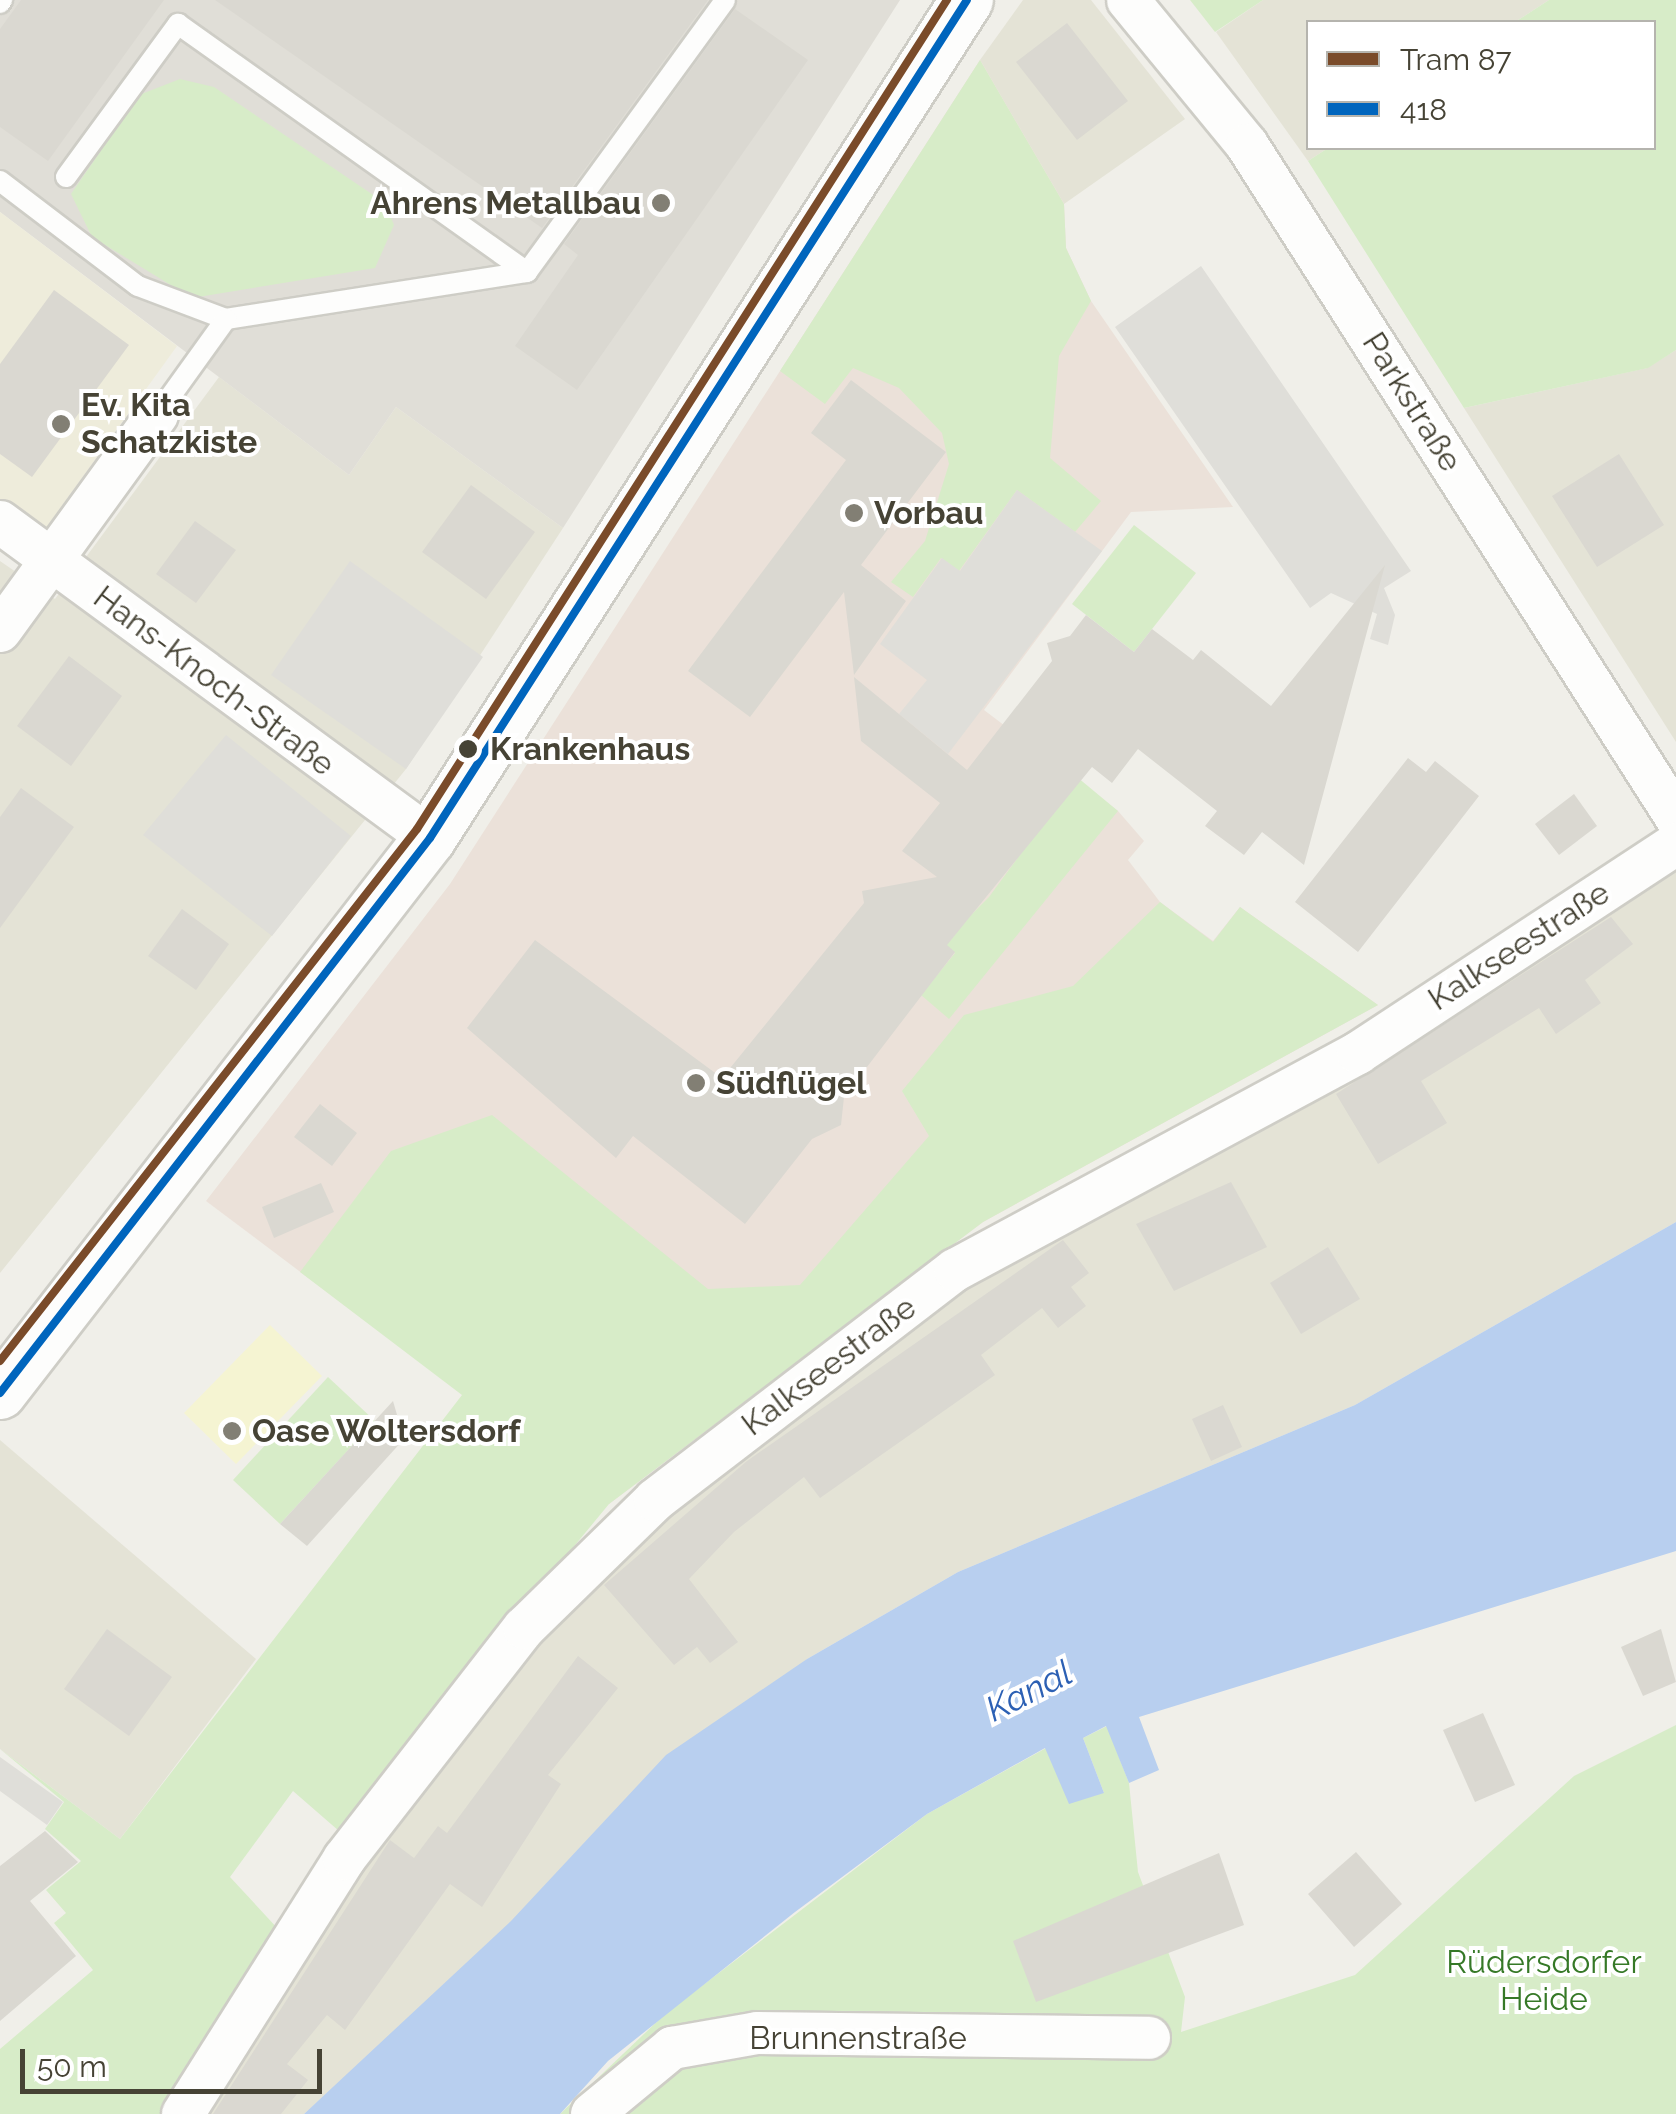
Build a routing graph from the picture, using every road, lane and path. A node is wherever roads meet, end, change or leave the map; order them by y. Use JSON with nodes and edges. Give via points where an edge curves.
{"nodes":[{"id":1,"x":725,"y":0,"type":"edge"},
{"id":2,"x":967,"y":0,"type":"edge"},
{"id":3,"x":1128,"y":0,"type":"edge"},
{"id":4,"x":66,"y":177,"type":"dead end"},
{"id":5,"x":0,"y":181,"type":"edge"},
{"id":6,"x":527,"y":272,"type":"junction"},
{"id":7,"x":226,"y":319,"type":"junction"},
{"id":8,"x":157,"y":415,"type":"joint"},
{"id":9,"x":0,"y":522,"type":"edge"},
{"id":10,"x":52,"y":560,"type":"junction"},
{"id":11,"x":0,"y":631,"type":"edge"},
{"id":12,"x":1676,"y":817,"type":"edge"},
{"id":13,"x":430,"y":838,"type":"junction"},
{"id":14,"x":1676,"y":844,"type":"edge"},
{"id":15,"x":0,"y":1393,"type":"edge"},
{"id":16,"x":1149,"y":2038,"type":"dead end"},
{"id":17,"x":183,"y":2114,"type":"edge"},
{"id":18,"x":592,"y":2114,"type":"edge"}],
"edges":[{"from":1,"to":6,"type":"lane"},
{"from":2,"to":13,"type":"street"},
{"from":3,"to":12,"type":"street","name":"Parkstraße","via":[[1247,145]]},
{"from":4,"to":6,"type":"lane","via":[[178,24]]},
{"from":5,"to":7,"type":"lane","via":[[138,286]]},
{"from":6,"to":7,"type":"lane"},
{"from":7,"to":8,"type":"lane"},
{"from":8,"to":10,"type":"street"},
{"from":9,"to":10,"type":"street","name":"Hans-Knoch-Straße"},
{"from":10,"to":11,"type":"street"},
{"from":10,"to":13,"type":"street","name":"Hans-Knoch-Straße"},
{"from":13,"to":15,"type":"street"},
{"from":14,"to":17,"type":"street","name":"Kalkseestraße","via":[[1358,1052],[955,1270],[655,1500],[524,1628],[355,1846]]},
{"from":16,"to":18,"type":"street","name":"Brunnenstraße","via":[[757,2033],[672,2048]]}]}
